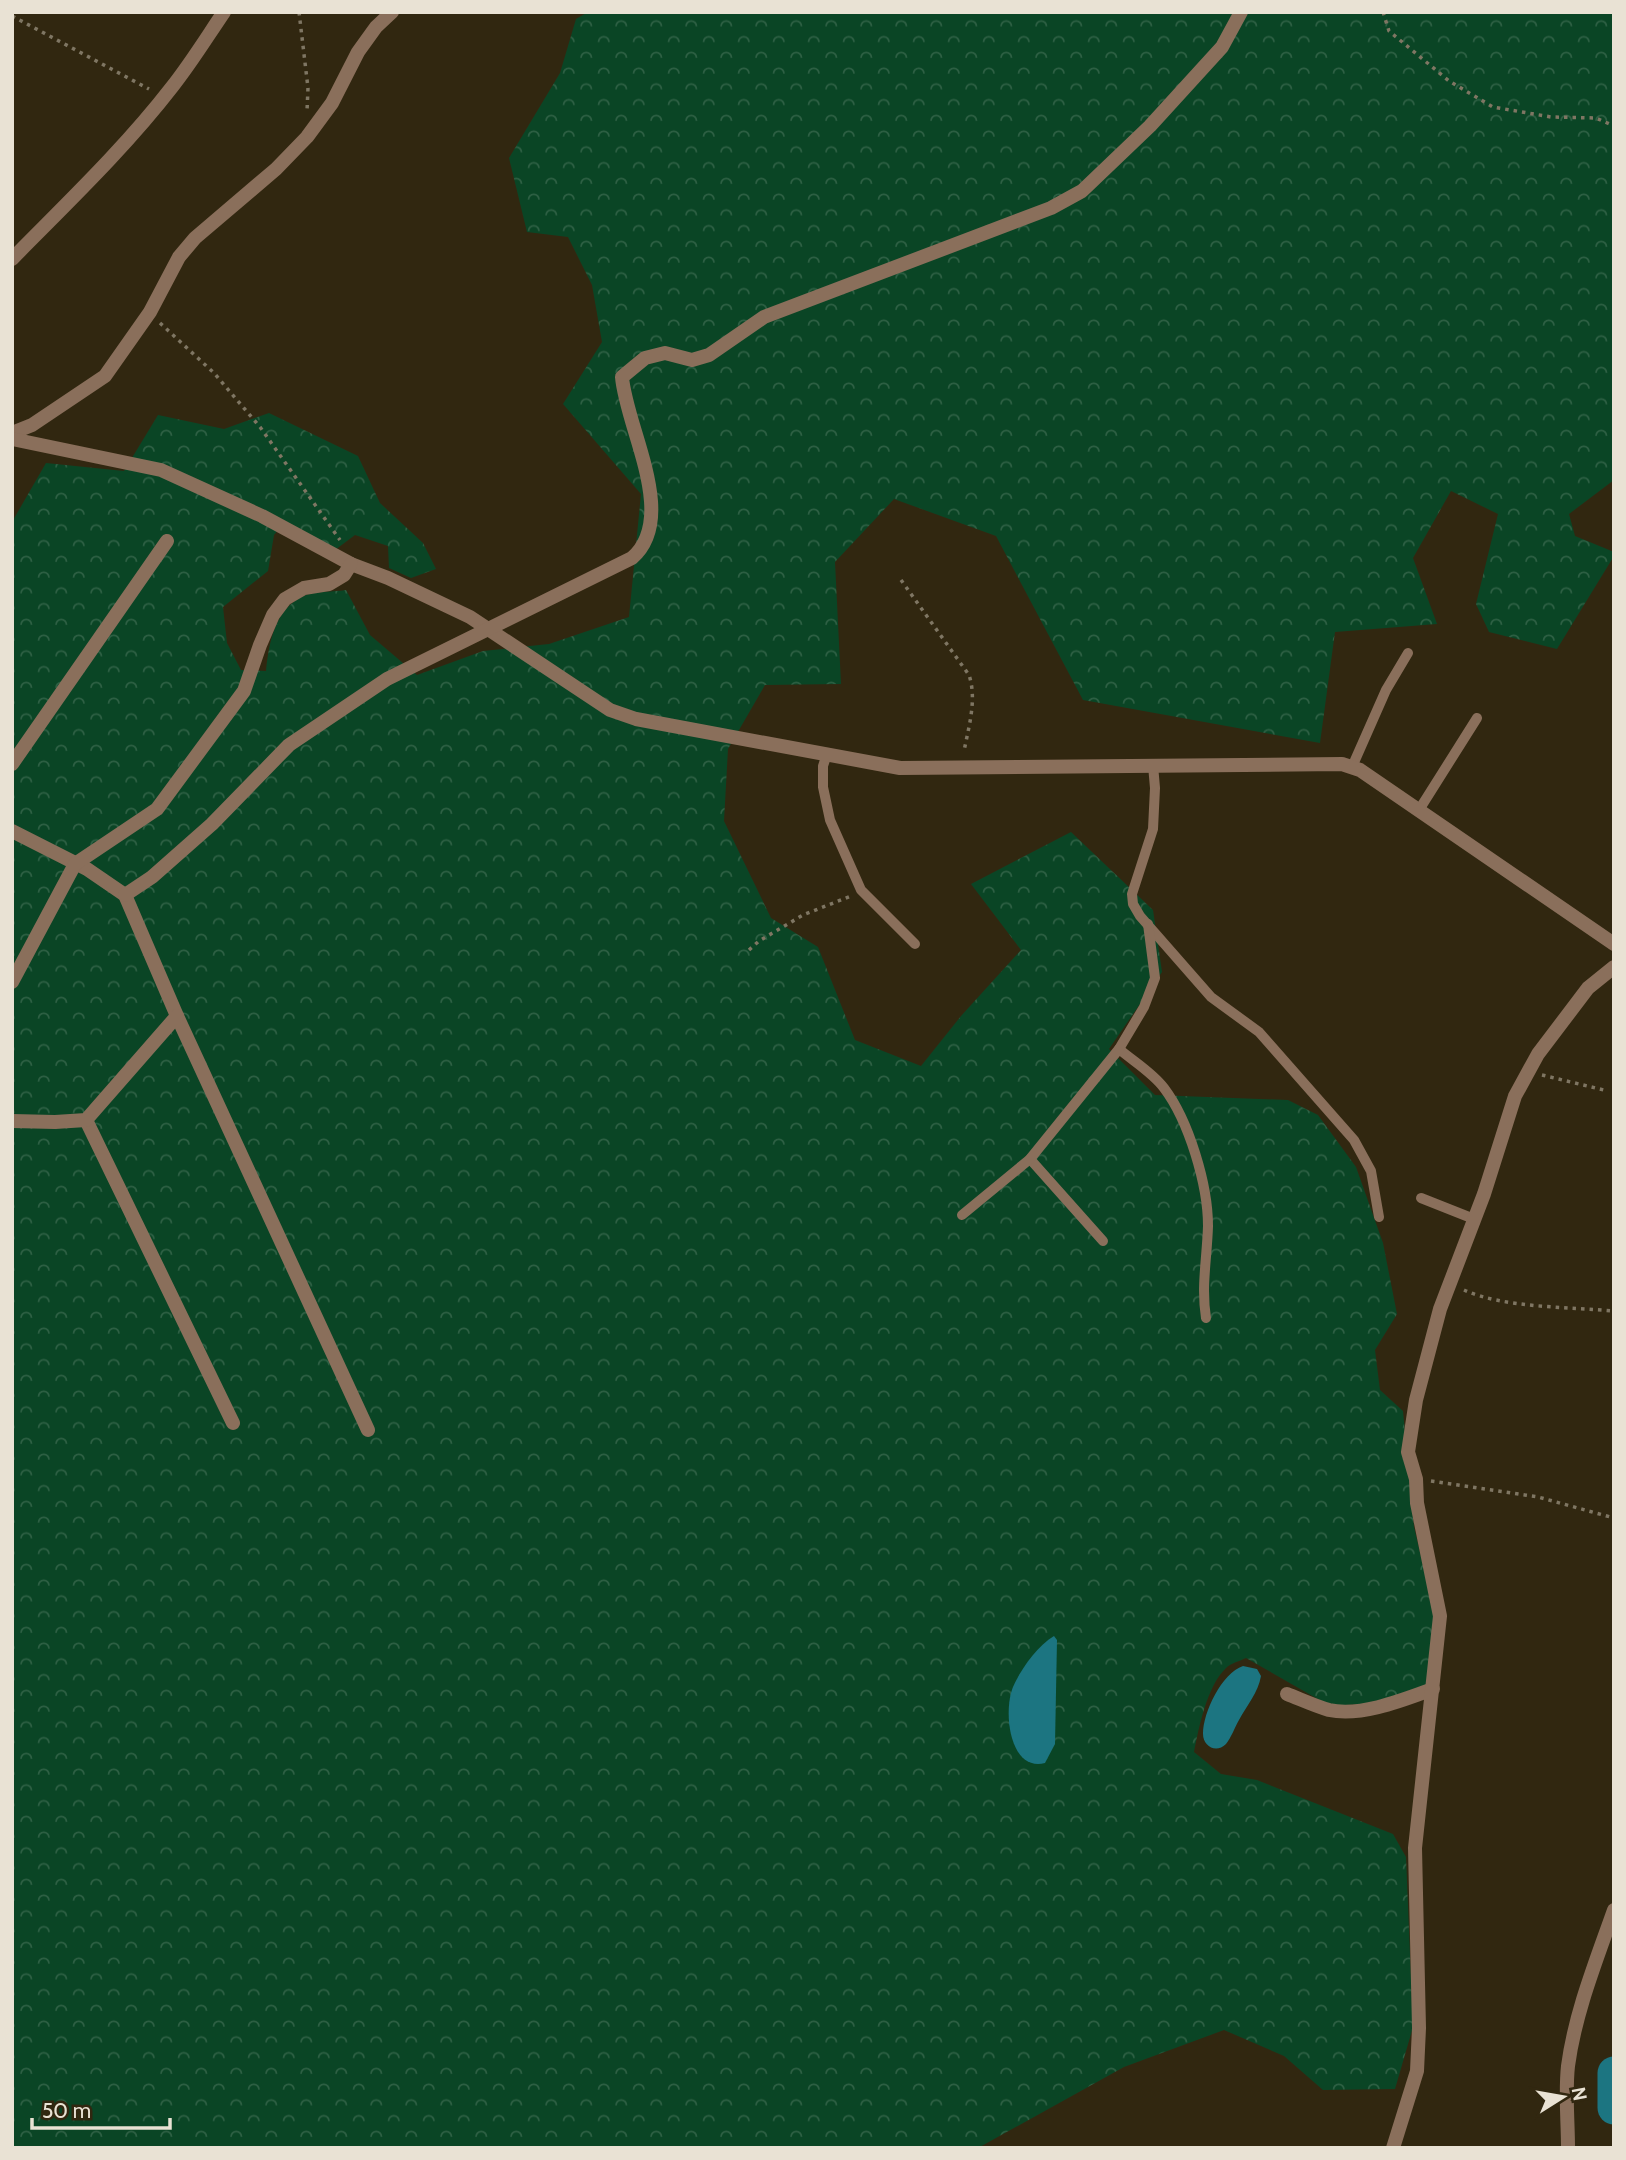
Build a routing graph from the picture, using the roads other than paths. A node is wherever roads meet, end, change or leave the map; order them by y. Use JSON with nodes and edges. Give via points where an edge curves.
{"nodes":[{"id":1,"x":224,"y":12,"type":"edge"},
{"id":2,"x":392,"y":12,"type":"edge"},
{"id":3,"x":1241,"y":12,"type":"edge"},
{"id":4,"x":12,"y":259,"type":"edge"},
{"id":5,"x":12,"y":436,"type":"edge"},
{"id":6,"x":167,"y":541,"type":"dead end"},
{"id":7,"x":351,"y":564,"type":"junction"},
{"id":8,"x":488,"y":628,"type":"junction"},
{"id":9,"x":1408,"y":653,"type":"dead end"},
{"id":10,"x":1477,"y":718,"type":"dead end"},
{"id":11,"x":827,"y":754,"type":"junction"},
{"id":12,"x":12,"y":764,"type":"edge"},
{"id":13,"x":1153,"y":765,"type":"junction"},
{"id":14,"x":1352,"y":767,"type":"junction"},
{"id":15,"x":1419,"y":810,"type":"junction"},
{"id":16,"x":12,"y":831,"type":"edge"},
{"id":17,"x":75,"y":864,"type":"junction"},
{"id":18,"x":125,"y":895,"type":"junction"},
{"id":19,"x":1147,"y":923,"type":"junction"},
{"id":20,"x":915,"y":944,"type":"dead end"},
{"id":21,"x":1614,"y":944,"type":"edge"},
{"id":22,"x":1614,"y":967,"type":"edge"},
{"id":23,"x":12,"y":982,"type":"edge"},
{"id":24,"x":177,"y":1016,"type":"junction"},
{"id":25,"x":1119,"y":1049,"type":"junction"},
{"id":26,"x":86,"y":1120,"type":"junction"},
{"id":27,"x":12,"y":1121,"type":"edge"},
{"id":28,"x":1030,"y":1159,"type":"junction"},
{"id":29,"x":1421,"y":1198,"type":"dead end"},
{"id":30,"x":962,"y":1215,"type":"dead end"},
{"id":31,"x":1379,"y":1217,"type":"dead end"},
{"id":32,"x":1474,"y":1219,"type":"junction"},
{"id":33,"x":1103,"y":1241,"type":"dead end"},
{"id":34,"x":1206,"y":1318,"type":"dead end"},
{"id":35,"x":233,"y":1423,"type":"dead end"},
{"id":36,"x":368,"y":1430,"type":"dead end"},
{"id":37,"x":1433,"y":1689,"type":"junction"},
{"id":38,"x":1287,"y":1694,"type":"dead end"},
{"id":39,"x":1614,"y":1910,"type":"edge"},
{"id":40,"x":1394,"y":2148,"type":"edge"},
{"id":41,"x":1568,"y":2148,"type":"edge"}],
"edges":[{"from":1,"to":4,"type":"street","via":[[164,97],[123,145]]},
{"from":2,"to":5,"type":"street","via":[[358,52],[307,137],[179,257],[150,312],[105,376]]},
{"from":3,"to":8,"type":"street","via":[[1222,47],[1082,191],[1051,208],[764,317],[709,355],[692,360],[666,353],[645,358],[622,377],[649,490],[648,538],[632,558]]},
{"from":5,"to":7,"type":"street","via":[[161,470],[262,516]]},
{"from":6,"to":12,"type":"street"},
{"from":7,"to":8,"type":"street"},
{"from":7,"to":17,"type":"street","via":[[329,584],[304,588],[285,599],[273,615],[244,691],[157,809]]},
{"from":8,"to":11,"type":"street","via":[[610,710],[636,719]]},
{"from":8,"to":18,"type":"street","via":[[387,679],[289,746],[212,824]]},
{"from":9,"to":14,"type":"lane"},
{"from":10,"to":15,"type":"lane"},
{"from":11,"to":13,"type":"street","via":[[900,768]]},
{"from":11,"to":20,"type":"lane","via":[[823,766],[830,820],[861,890]]},
{"from":13,"to":14,"type":"street"},
{"from":13,"to":19,"type":"lane","via":[[1153,829],[1132,894],[1133,904]]},
{"from":14,"to":15,"type":"street"},
{"from":15,"to":21,"type":"street"},
{"from":16,"to":17,"type":"street"},
{"from":17,"to":18,"type":"street"},
{"from":17,"to":23,"type":"street"},
{"from":18,"to":24,"type":"street"},
{"from":19,"to":25,"type":"lane","via":[[1155,978]]},
{"from":19,"to":31,"type":"lane","via":[[1211,997],[1259,1032],[1354,1140],[1371,1171]]},
{"from":22,"to":32,"type":"street","via":[[1588,988],[1529,1070],[1515,1096]]},
{"from":24,"to":26,"type":"street"},
{"from":24,"to":36,"type":"street"},
{"from":25,"to":28,"type":"lane"},
{"from":25,"to":34,"type":"lane","via":[[1162,1085],[1178,1110],[1195,1156],[1208,1225],[1203,1294]]},
{"from":26,"to":27,"type":"street"},
{"from":26,"to":35,"type":"street"},
{"from":28,"to":30,"type":"lane"},
{"from":28,"to":33,"type":"lane"},
{"from":29,"to":32,"type":"lane"},
{"from":32,"to":37,"type":"street","via":[[1440,1309],[1416,1400],[1408,1452],[1440,1615]]},
{"from":37,"to":38,"type":"street","via":[[1361,1709],[1331,1710]]},
{"from":37,"to":40,"type":"street","via":[[1415,1848],[1417,2071]]},
{"from":39,"to":41,"type":"street","via":[[1573,2043],[1568,2069]]}]}
